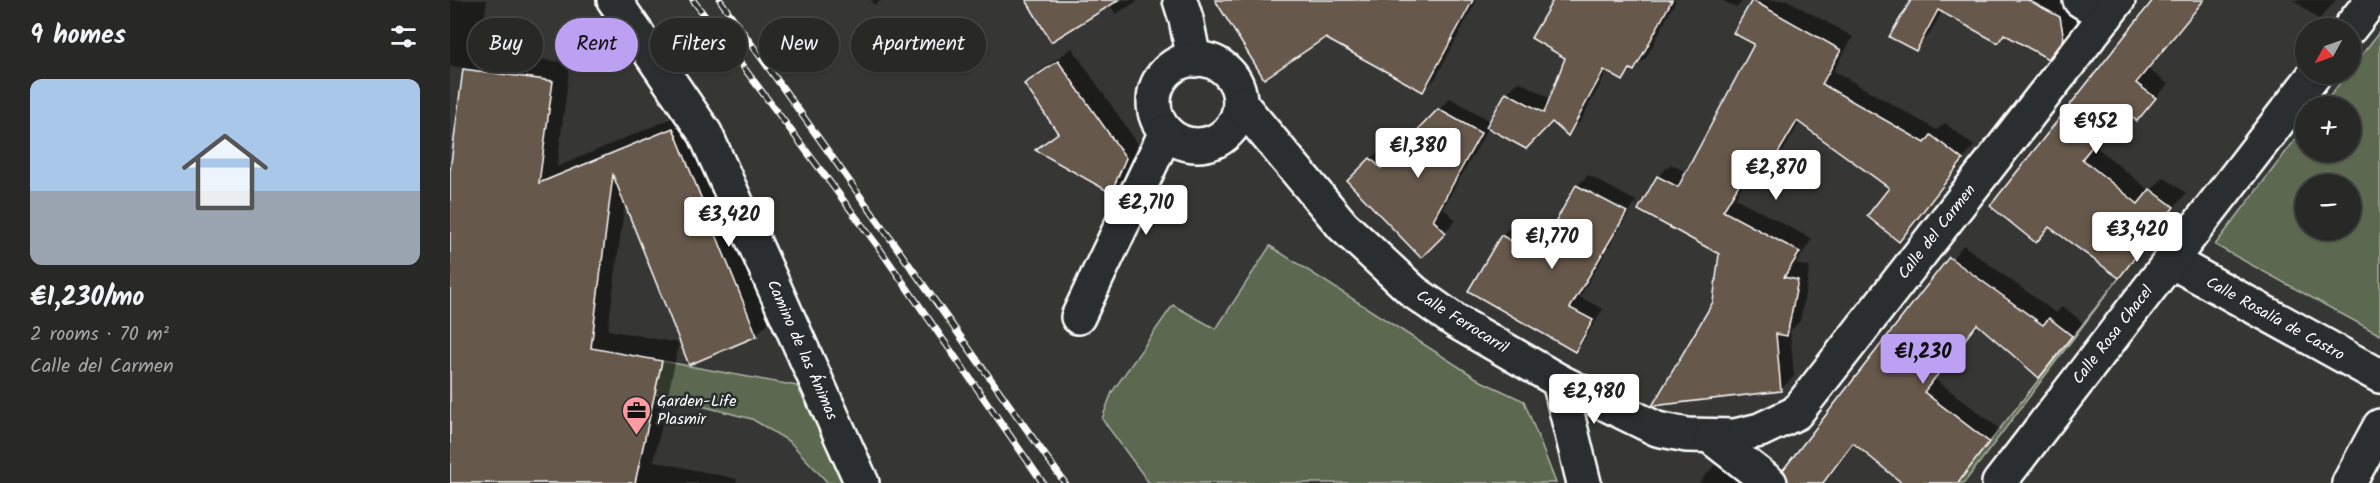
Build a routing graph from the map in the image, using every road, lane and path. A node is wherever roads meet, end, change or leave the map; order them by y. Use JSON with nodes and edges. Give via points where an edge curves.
{"nodes":[{"id":1,"x":614,"y":0,"type":"edge"},
{"id":2,"x":1180,"y":0,"type":"edge"},
{"id":3,"x":2372,"y":0,"type":"edge"},
{"id":4,"x":2101,"y":5,"type":"edge"},
{"id":5,"x":2358,"y":18,"type":"edge"},
{"id":6,"x":1194,"y":60,"type":"junction"},
{"id":7,"x":2307,"y":84,"type":"edge"},
{"id":8,"x":1240,"y":103,"type":"junction"},
{"id":9,"x":1166,"y":132,"type":"junction"},
{"id":10,"x":2171,"y":261,"type":"junction"},
{"id":11,"x":1077,"y":317,"type":"dead end"},
{"id":12,"x":2380,"y":376,"type":"edge"},
{"id":13,"x":1559,"y":381,"type":"junction"},
{"id":14,"x":2380,"y":426,"type":"edge"},
{"id":15,"x":1723,"y":437,"type":"junction"},
{"id":16,"x":862,"y":483,"type":"edge"},
{"id":17,"x":1584,"y":483,"type":"edge"},
{"id":18,"x":1770,"y":483,"type":"edge"},
{"id":19,"x":1999,"y":483,"type":"edge"},
{"id":20,"x":2349,"y":483,"type":"edge"}],
"edges":[{"from":1,"to":16,"type":"street","name":"Camino de las Ánimas","via":[[705,133]]},
{"from":2,"to":6,"type":"street"},
{"from":3,"to":5,"type":"street"},
{"from":4,"to":15,"type":"street","name":"Calle del Carmen","via":[[1796,413],[1760,430]]},
{"from":6,"to":8,"type":"street","via":[[1221,66],[1231,77]]},
{"from":6,"to":9,"type":"street","via":[[1180,62],[1160,80],[1154,107]]},
{"from":7,"to":10,"type":"street","name":"Calle Rosa Chacel"},
{"from":8,"to":9,"type":"street","via":[[1230,130],[1219,140],[1191,145]]},
{"from":8,"to":13,"type":"street","name":"Calle Ferrocarril","via":[[1343,226],[1414,292],[1457,322]]},
{"from":9,"to":11,"type":"street"},
{"from":10,"to":12,"type":"street","name":"Calle Rosalía de Castro"},
{"from":10,"to":19,"type":"street","name":"Calle Rosa Chacel"},
{"from":13,"to":15,"type":"street","name":"Calle Ferrocarril","via":[[1657,429]]},
{"from":13,"to":17,"type":"street"},
{"from":14,"to":20,"type":"street"},
{"from":15,"to":18,"type":"street","name":"Calle Ferrocarril"}]}
